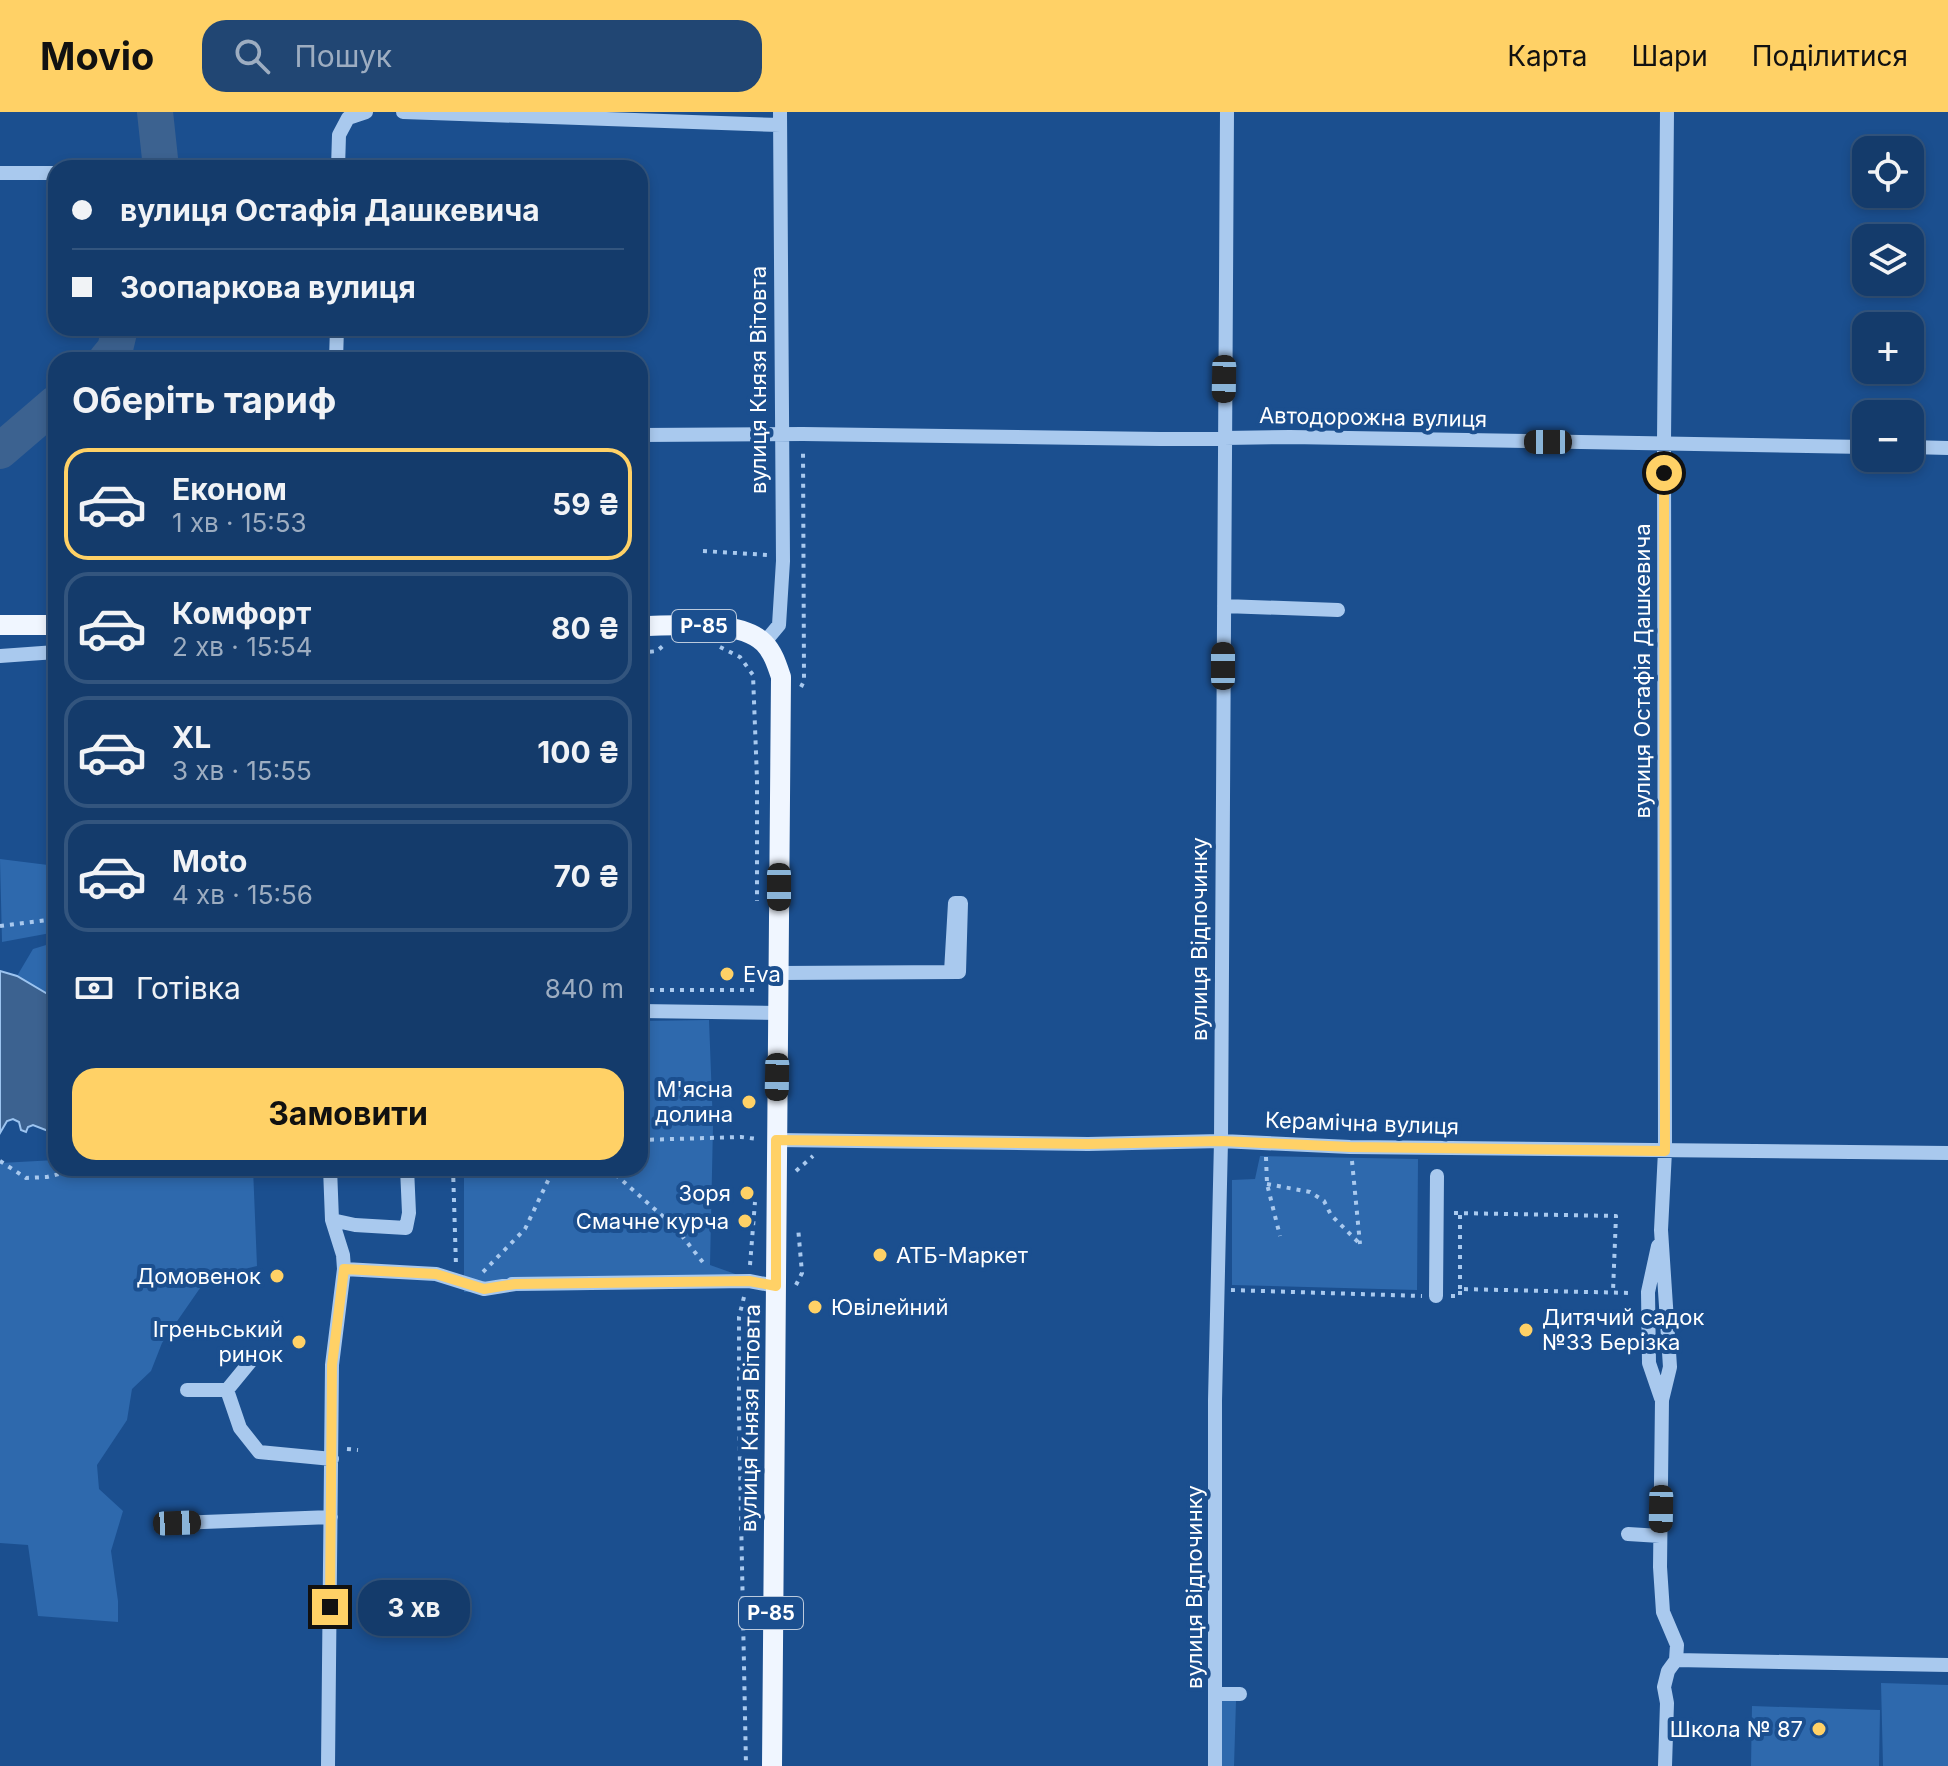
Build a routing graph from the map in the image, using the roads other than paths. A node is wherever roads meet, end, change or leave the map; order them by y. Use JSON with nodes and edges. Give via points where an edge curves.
{"nodes":[{"id":1,"x":366,"y":112,"type":"edge"},
{"id":2,"x":403,"y":112,"type":"edge"},
{"id":3,"x":1227,"y":112,"type":"edge"},
{"id":4,"x":1667,"y":112,"type":"edge"},
{"id":5,"x":780,"y":119,"type":"edge"},
{"id":6,"x":338,"y":160,"type":"edge"},
{"id":7,"x":0,"y":173,"type":"edge"},
{"id":8,"x":48,"y":173,"type":"edge"},
{"id":9,"x":781,"y":434,"type":"junction"},
{"id":10,"x":648,"y":435,"type":"edge"},
{"id":11,"x":1223,"y":437,"type":"junction"},
{"id":12,"x":1664,"y":442,"type":"junction"},
{"id":13,"x":1852,"y":447,"type":"edge"},
{"id":14,"x":1924,"y":447,"type":"edge"},
{"id":15,"x":1948,"y":448,"type":"edge"},
{"id":16,"x":1224,"y":606,"type":"junction"},
{"id":17,"x":1338,"y":610,"type":"dead end"},
{"id":18,"x":0,"y":625,"type":"edge"},
{"id":19,"x":48,"y":625,"type":"edge"},
{"id":20,"x":648,"y":626,"type":"edge"},
{"id":21,"x":764,"y":643,"type":"junction"},
{"id":22,"x":48,"y":653,"type":"edge"},
{"id":23,"x":0,"y":656,"type":"edge"},
{"id":24,"x":951,"y":972,"type":"dead end"},
{"id":25,"x":779,"y":973,"type":"junction"},
{"id":26,"x":648,"y":1011,"type":"edge"},
{"id":27,"x":779,"y":1013,"type":"junction"},
{"id":28,"x":768,"y":1140,"type":"junction"},
{"id":29,"x":1221,"y":1141,"type":"junction"},
{"id":30,"x":1665,"y":1151,"type":"junction"},
{"id":31,"x":1948,"y":1153,"type":"edge"},
{"id":32,"x":330,"y":1176,"type":"edge"},
{"id":33,"x":407,"y":1176,"type":"edge"},
{"id":34,"x":1437,"y":1176,"type":"dead end"},
{"id":35,"x":332,"y":1220,"type":"junction"},
{"id":36,"x":344,"y":1269,"type":"junction"},
{"id":37,"x":784,"y":1291,"type":"junction"},
{"id":38,"x":1436,"y":1296,"type":"dead end"},
{"id":39,"x":250,"y":1362,"type":"dead end"},
{"id":40,"x":187,"y":1390,"type":"dead end"},
{"id":41,"x":227,"y":1390,"type":"junction"},
{"id":42,"x":332,"y":1459,"type":"junction"},
{"id":43,"x":331,"y":1517,"type":"junction"},
{"id":44,"x":177,"y":1523,"type":"dead end"},
{"id":45,"x":1628,"y":1534,"type":"dead end"},
{"id":46,"x":1660,"y":1536,"type":"junction"},
{"id":47,"x":1676,"y":1660,"type":"junction"},
{"id":48,"x":1948,"y":1665,"type":"edge"},
{"id":49,"x":1216,"y":1694,"type":"junction"},
{"id":50,"x":1240,"y":1694,"type":"dead end"},
{"id":51,"x":328,"y":1766,"type":"edge"},
{"id":52,"x":772,"y":1766,"type":"edge"},
{"id":53,"x":1215,"y":1766,"type":"edge"},
{"id":54,"x":1665,"y":1766,"type":"edge"}],
"edges":[{"from":1,"to":6,"type":"street","via":[[348,118],[339,135]]},
{"from":2,"to":5,"type":"street"},
{"from":3,"to":11,"type":"street","name":"вулиця Відпочинку"},
{"from":4,"to":12,"type":"street","name":"вулиця Остафія Дашкевича"},
{"from":5,"to":9,"type":"street","name":"вулиця Князя Вітовта"},
{"from":7,"to":8,"type":"street"},
{"from":9,"to":10,"type":"street","name":"Автодорожна вулиця"},
{"from":9,"to":11,"type":"street","name":"Автодорожна вулиця"},
{"from":9,"to":21,"type":"street","name":"вулиця Князя Вітовта","via":[[779,625]]},
{"from":11,"to":12,"type":"street","name":"Автодорожна вулиця"},
{"from":11,"to":16,"type":"street","name":"вулиця Відпочинку"},
{"from":12,"to":13,"type":"street","name":"Автодорожна вулиця"},
{"from":12,"to":30,"type":"street","name":"вулиця Остафія Дашкевича"},
{"from":14,"to":15,"type":"street"},
{"from":16,"to":17,"type":"street"},
{"from":16,"to":29,"type":"street","name":"вулиця Відпочинку"},
{"from":18,"to":19,"type":"main road"},
{"from":20,"to":21,"type":"main road","number":"Р-85","via":[[737,628]]},
{"from":21,"to":25,"type":"main road","name":"вулиця Князя Вітовта","number":"Р-85","via":[[781,677]]},
{"from":22,"to":23,"type":"street"},
{"from":24,"to":25,"type":"street"},
{"from":25,"to":27,"type":"main road","name":"вулиця Князя Вітовта","number":"Р-85"},
{"from":26,"to":27,"type":"street"},
{"from":27,"to":28,"type":"main road","name":"вулиця Князя Вітовта","number":"Р-85"},
{"from":28,"to":29,"type":"street","name":"Керамічна вулиця"},
{"from":28,"to":37,"type":"main road","name":"вулиця Князя Вітовта","number":"Р-85"},
{"from":29,"to":30,"type":"street","name":"Керамічна вулиця"},
{"from":29,"to":49,"type":"street","name":"вулиця Відпочинку"},
{"from":30,"to":31,"type":"street","name":"Керамічна вулиця"},
{"from":30,"to":46,"type":"street","name":"вулиця Остафія Дашкевича","via":[[1661,1230],[1648,1292],[1649,1363],[1662,1400]]},
{"from":32,"to":35,"type":"street"},
{"from":33,"to":35,"type":"street","via":[[406,1228]]},
{"from":34,"to":38,"type":"street"},
{"from":35,"to":36,"type":"street"},
{"from":36,"to":37,"type":"street","via":[[436,1274],[484,1289],[514,1284],[749,1281]]},
{"from":36,"to":42,"type":"street","via":[[332,1365]]},
{"from":37,"to":52,"type":"main road","name":"вулиця Князя Вітовта","number":"Р-85"},
{"from":39,"to":41,"type":"street"},
{"from":40,"to":41,"type":"street"},
{"from":41,"to":42,"type":"street","via":[[240,1428],[259,1452]]},
{"from":42,"to":43,"type":"street"},
{"from":43,"to":44,"type":"street"},
{"from":43,"to":51,"type":"street"},
{"from":45,"to":46,"type":"street"},
{"from":46,"to":47,"type":"street","name":"вулиця Остафія Дашкевича","via":[[1663,1612],[1677,1645]]},
{"from":47,"to":48,"type":"street"},
{"from":47,"to":54,"type":"street","name":"вулиця Остафія Дашкевича","via":[[1664,1687]]},
{"from":49,"to":50,"type":"street"},
{"from":49,"to":53,"type":"street","name":"вулиця Відпочинку"}]}
